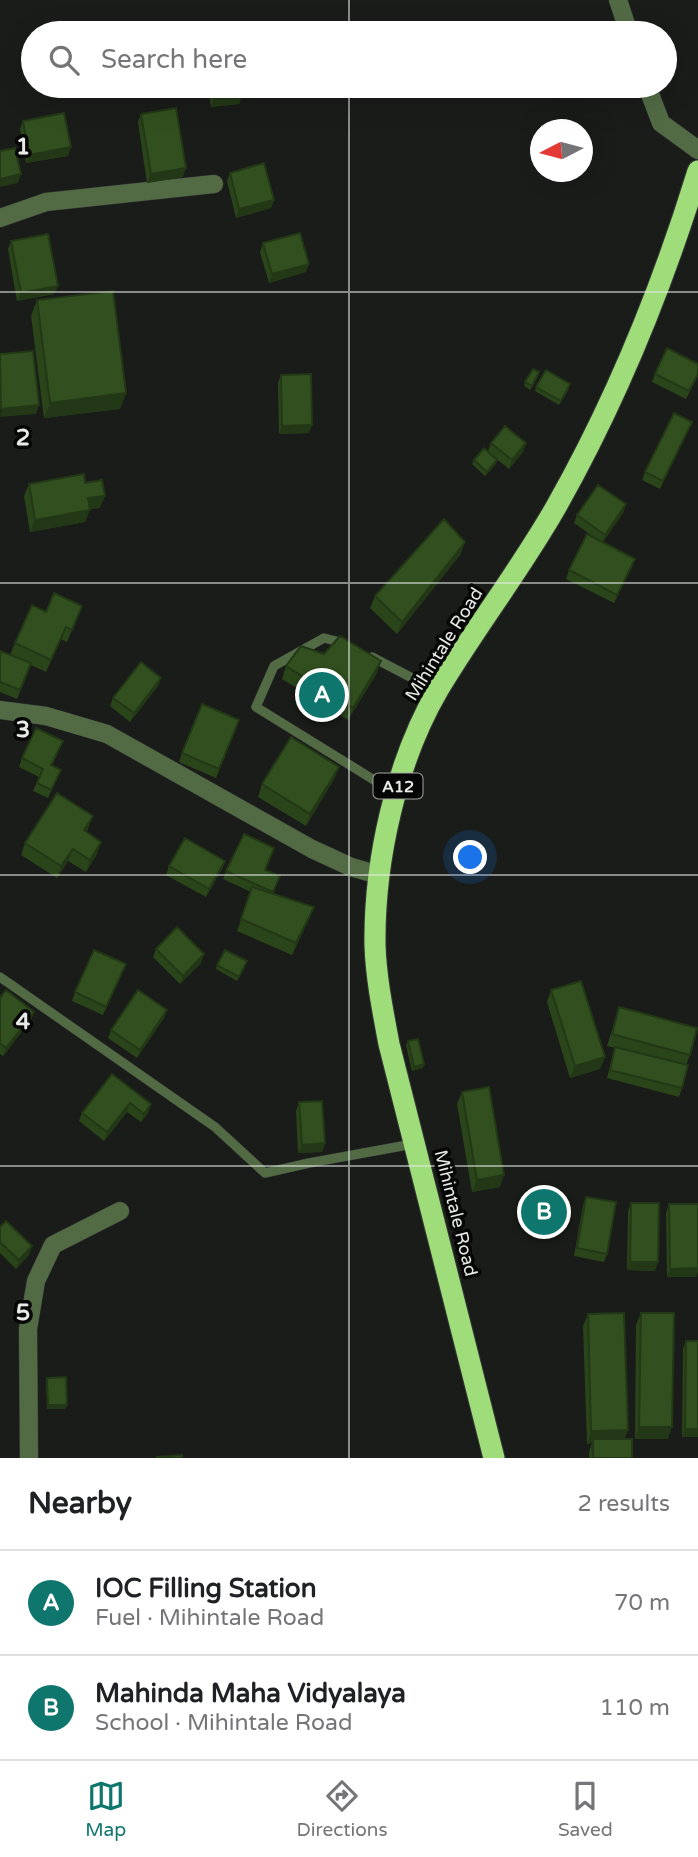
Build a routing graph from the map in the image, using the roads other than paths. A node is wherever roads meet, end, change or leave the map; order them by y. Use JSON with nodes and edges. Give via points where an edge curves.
{"nodes":[{"id":1,"x":618,"y":0,"type":"edge"},
{"id":2,"x":625,"y":21,"type":"edge"},
{"id":3,"x":652,"y":98,"type":"edge"},
{"id":4,"x":698,"y":150,"type":"edge"},
{"id":5,"x":698,"y":171,"type":"edge"},
{"id":6,"x":214,"y":184,"type":"dead end"},
{"id":7,"x":0,"y":218,"type":"edge"},
{"id":8,"x":354,"y":648,"type":"edge"},
{"id":9,"x":366,"y":654,"type":"edge"},
{"id":10,"x":438,"y":691,"type":"junction"},
{"id":11,"x":0,"y":710,"type":"edge"},
{"id":12,"x":395,"y":793,"type":"junction"},
{"id":13,"x":379,"y":875,"type":"junction"},
{"id":14,"x":0,"y":977,"type":"edge"},
{"id":15,"x":415,"y":1143,"type":"junction"},
{"id":16,"x":120,"y":1211,"type":"dead end"},
{"id":17,"x":29,"y":1458,"type":"edge"},
{"id":18,"x":494,"y":1458,"type":"edge"}],
"edges":[{"from":1,"to":2,"type":"street"},
{"from":3,"to":4,"type":"street","via":[[661,123]]},
{"from":5,"to":10,"type":"highway","name":"Mihintale Road","number":"A12","via":[[650,309],[593,439],[516,573]]},
{"from":6,"to":7,"type":"street","via":[[46,202]]},
{"from":8,"to":12,"type":"lane","via":[[324,638],[274,666],[256,707]]},
{"from":9,"to":10,"type":"lane"},
{"from":10,"to":12,"type":"highway","name":"Mihintale Road","number":"A12","via":[[413,741]]},
{"from":11,"to":13,"type":"street","via":[[46,716],[107,734],[312,849]]},
{"from":12,"to":13,"type":"highway","name":"Mihintale Road","number":"A12"},
{"from":13,"to":15,"type":"highway","name":"Mihintale Road","number":"A12","via":[[375,947],[380,993]]},
{"from":14,"to":15,"type":"lane","via":[[215,1127],[265,1173]]},
{"from":15,"to":18,"type":"highway","name":"Mihintale Road","number":"A12"},
{"from":16,"to":17,"type":"street","via":[[53,1245],[36,1281],[28,1329]]}]}
